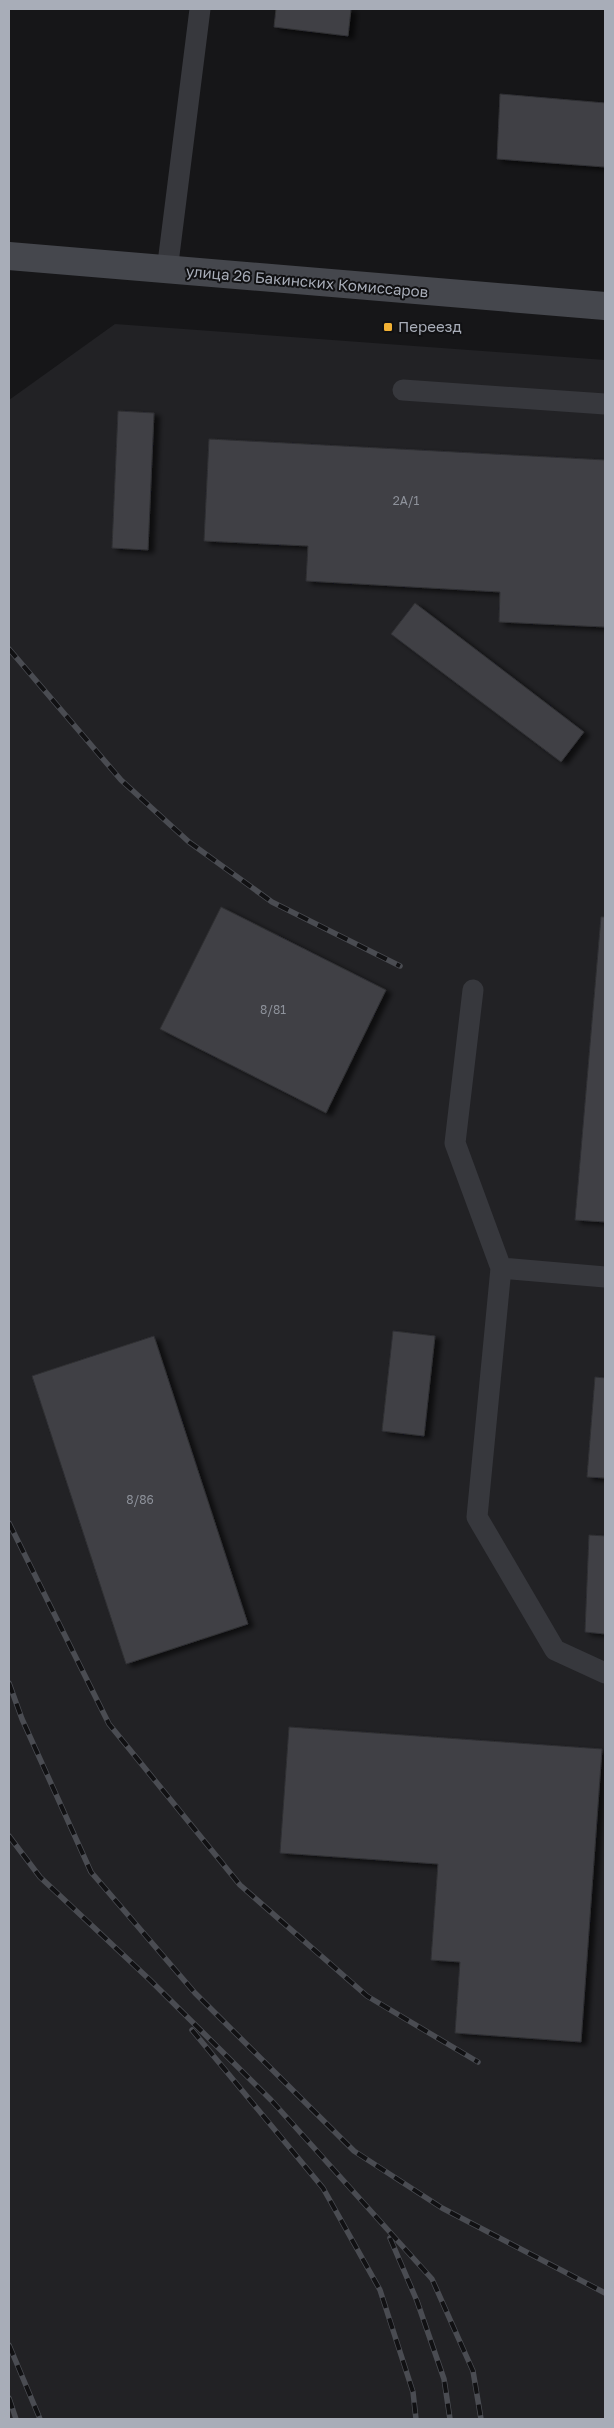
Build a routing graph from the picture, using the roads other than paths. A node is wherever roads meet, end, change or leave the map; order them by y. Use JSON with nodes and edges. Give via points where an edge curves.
{"nodes":[{"id":1,"x":200,"y":9,"type":"edge"},
{"id":2,"x":10,"y":257,"type":"edge"},
{"id":3,"x":167,"y":271,"type":"junction"},
{"id":4,"x":605,"y":306,"type":"edge"},
{"id":5,"x":403,"y":390,"type":"dead end"},
{"id":6,"x":605,"y":404,"type":"edge"},
{"id":7,"x":473,"y":990,"type":"dead end"},
{"id":8,"x":500,"y":1268,"type":"junction"},
{"id":9,"x":605,"y":1277,"type":"edge"},
{"id":10,"x":605,"y":1673,"type":"edge"}],
"edges":[{"from":1,"to":3,"type":"lane"},
{"from":2,"to":3,"type":"main road","name":"улица 26 Бакинских Комиссаров"},
{"from":3,"to":4,"type":"main road","name":"улица 26 Бакинских Комиссаров"},
{"from":5,"to":6,"type":"lane"},
{"from":7,"to":8,"type":"lane","via":[[455,1143]]},
{"from":8,"to":9,"type":"lane"},
{"from":8,"to":10,"type":"lane","via":[[477,1517],[555,1650]]}]}
